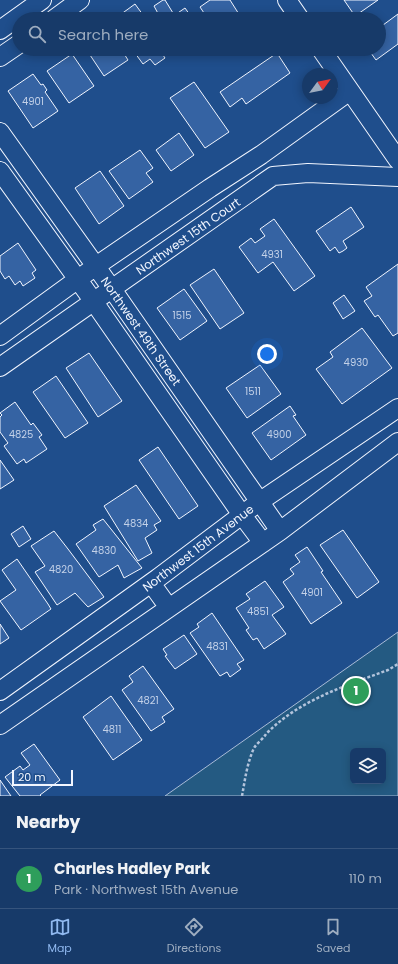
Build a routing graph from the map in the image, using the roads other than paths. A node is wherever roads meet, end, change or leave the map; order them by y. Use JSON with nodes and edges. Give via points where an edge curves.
{"nodes":[{"id":1,"x":42,"y":0,"type":"edge"},
{"id":2,"x":80,"y":0,"type":"edge"},
{"id":3,"x":287,"y":0,"type":"edge"},
{"id":4,"x":25,"y":12,"type":"edge"},
{"id":5,"x":64,"y":12,"type":"edge"},
{"id":6,"x":295,"y":12,"type":"edge"},
{"id":7,"x":12,"y":21,"type":"edge"},
{"id":8,"x":0,"y":30,"type":"edge"},
{"id":9,"x":12,"y":49,"type":"edge"},
{"id":10,"x":326,"y":56,"type":"edge"},
{"id":11,"x":0,"y":57,"type":"edge"},
{"id":12,"x":350,"y":91,"type":"junction"},
{"id":13,"x":0,"y":132,"type":"edge"},
{"id":14,"x":261,"y":155,"type":"junction"},
{"id":15,"x":398,"y":160,"type":"edge"},
{"id":16,"x":0,"y":171,"type":"edge"},
{"id":17,"x":273,"y":176,"type":"junction"},
{"id":18,"x":398,"y":177,"type":"edge"},
{"id":19,"x":96,"y":266,"type":"junction"},
{"id":20,"x":77,"y":279,"type":"junction"},
{"id":21,"x":112,"y":289,"type":"junction"},
{"id":22,"x":94,"y":302,"type":"junction"},
{"id":23,"x":0,"y":336,"type":"edge"},
{"id":24,"x":0,"y":368,"type":"edge"},
{"id":25,"x":185,"y":394,"type":"junction"},
{"id":26,"x":167,"y":407,"type":"junction"},
{"id":27,"x":398,"y":408,"type":"edge"},
{"id":28,"x":398,"y":442,"type":"edge"},
{"id":29,"x":259,"y":502,"type":"junction"},
{"id":30,"x":242,"y":515,"type":"junction"},
{"id":31,"x":280,"y":531,"type":"junction"},
{"id":32,"x":263,"y":543,"type":"junction"},
{"id":33,"x":152,"y":583,"type":"junction"},
{"id":34,"x":169,"y":608,"type":"junction"},
{"id":35,"x":1,"y":690,"type":"edge"},
{"id":36,"x":19,"y":712,"type":"junction"},
{"id":37,"x":0,"y":725,"type":"edge"}],
"edges":[{"from":1,"to":4,"type":"street"},
{"from":2,"to":5,"type":"street"},
{"from":3,"to":6,"type":"street"},
{"from":7,"to":8,"type":"street"},
{"from":9,"to":11,"type":"street"},
{"from":10,"to":12,"type":"street"},
{"from":12,"to":14,"type":"street"},
{"from":12,"to":15,"type":"street"},
{"from":13,"to":19,"type":"street","name":"Northwest 49th Street"},
{"from":14,"to":17,"type":"street"},
{"from":14,"to":19,"type":"street"},
{"from":16,"to":20,"type":"street","name":"Northwest 49th Street"},
{"from":17,"to":18,"type":"street","via":[[308,173]]},
{"from":17,"to":21,"type":"street","name":"Northwest 15th Court"},
{"from":19,"to":20,"type":"street"},
{"from":19,"to":21,"type":"street","name":"Northwest 49th Street"},
{"from":20,"to":22,"type":"street","name":"Northwest 49th Street"},
{"from":20,"to":23,"type":"street"},
{"from":21,"to":22,"type":"street","name":"Northwest 15th Court"},
{"from":21,"to":25,"type":"street","name":"Northwest 49th Street"},
{"from":22,"to":24,"type":"street","name":"Northwest 15th Court"},
{"from":22,"to":26,"type":"street","name":"Northwest 49th Street"},
{"from":25,"to":26,"type":"street"},
{"from":25,"to":29,"type":"street","name":"Northwest 49th Street"},
{"from":26,"to":30,"type":"street","name":"Northwest 49th Street"},
{"from":27,"to":29,"type":"street","name":"Northwest 15th Avenue"},
{"from":28,"to":31,"type":"street"},
{"from":29,"to":30,"type":"street","name":"Northwest 15th Avenue"},
{"from":29,"to":31,"type":"street","name":"Northwest 49th Street"},
{"from":30,"to":32,"type":"street","name":"Northwest 49th Street"},
{"from":30,"to":33,"type":"street","name":"Northwest 15th Avenue"},
{"from":31,"to":32,"type":"street"},
{"from":32,"to":34,"type":"street"},
{"from":33,"to":34,"type":"street"},
{"from":33,"to":35,"type":"street","name":"Northwest 15th Avenue"},
{"from":34,"to":36,"type":"street"},
{"from":35,"to":36,"type":"street"},
{"from":36,"to":37,"type":"street"}]}
